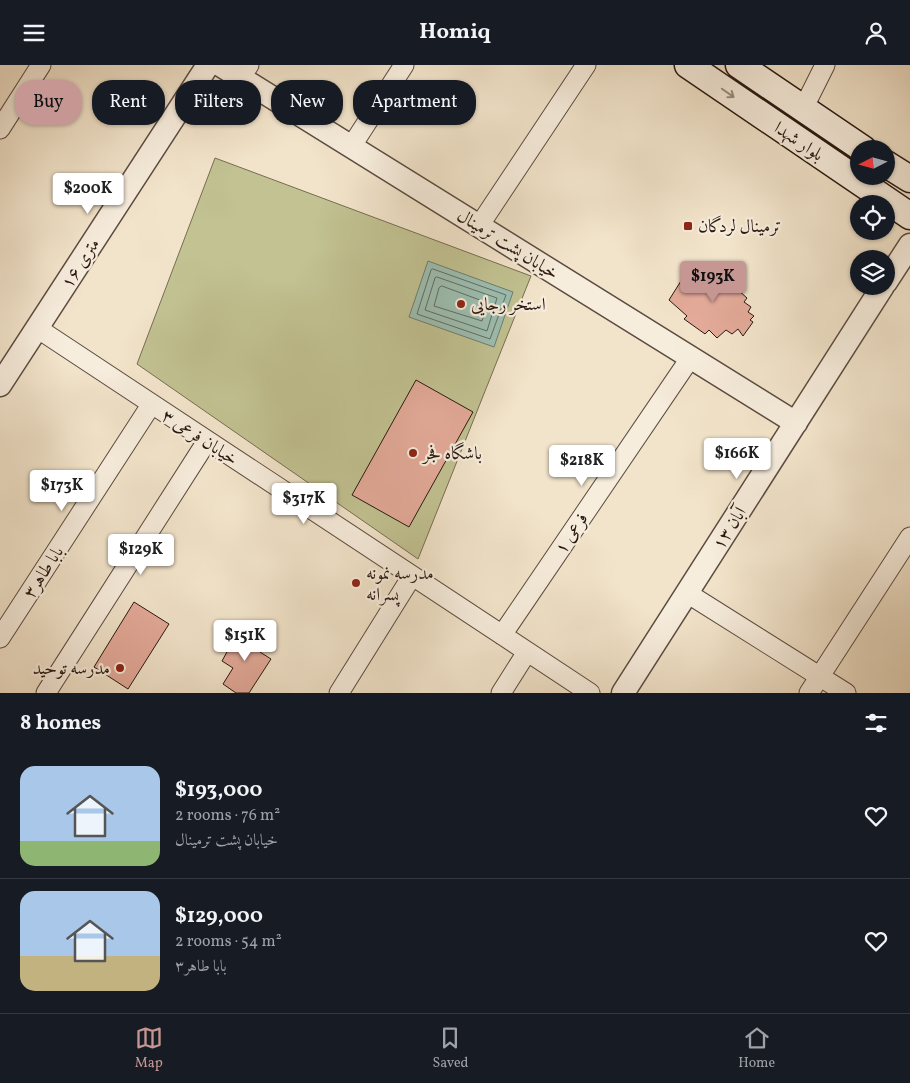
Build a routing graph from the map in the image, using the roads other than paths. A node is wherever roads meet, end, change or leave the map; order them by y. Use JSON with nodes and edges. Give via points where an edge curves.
{"nodes":[{"id":1,"x":41,"y":65,"type":"edge"},
{"id":2,"x":208,"y":65,"type":"edge"},
{"id":3,"x":220,"y":65,"type":"edge"},
{"id":4,"x":404,"y":65,"type":"edge"},
{"id":5,"x":586,"y":65,"type":"edge"},
{"id":6,"x":690,"y":65,"type":"edge"},
{"id":7,"x":739,"y":65,"type":"edge"},
{"id":8,"x":825,"y":65,"type":"edge"},
{"id":9,"x":245,"y":71,"type":"edge"},
{"id":10,"x":803,"y":109,"type":"junction"},
{"id":11,"x":0,"y":129,"type":"edge"},
{"id":12,"x":850,"y":140,"type":"edge"},
{"id":13,"x":351,"y":147,"type":"junction"},
{"id":14,"x":895,"y":170,"type":"edge"},
{"id":15,"x":910,"y":179,"type":"edge"},
{"id":16,"x":910,"y":216,"type":"edge"},
{"id":17,"x":479,"y":226,"type":"junction"},
{"id":18,"x":910,"y":245,"type":"edge"},
{"id":19,"x":895,"y":268,"type":"edge"},
{"id":20,"x":878,"y":295,"type":"edge"},
{"id":21,"x":37,"y":328,"type":"junction"},
{"id":22,"x":691,"y":357,"type":"junction"},
{"id":23,"x":0,"y":385,"type":"edge"},
{"id":24,"x":151,"y":405,"type":"junction"},
{"id":25,"x":796,"y":423,"type":"junction"},
{"id":26,"x":207,"y":441,"type":"junction"},
{"id":27,"x":910,"y":537,"type":"edge"},
{"id":28,"x":412,"y":576,"type":"junction"},
{"id":29,"x":687,"y":593,"type":"junction"},
{"id":30,"x":502,"y":635,"type":"junction"},
{"id":31,"x":0,"y":638,"type":"edge"},
{"id":32,"x":527,"y":652,"type":"junction"},
{"id":33,"x":820,"y":677,"type":"junction"},
{"id":34,"x":46,"y":693,"type":"edge"},
{"id":35,"x":339,"y":693,"type":"edge"},
{"id":36,"x":501,"y":693,"type":"edge"},
{"id":37,"x":590,"y":693,"type":"edge"},
{"id":38,"x":623,"y":693,"type":"edge"},
{"id":39,"x":809,"y":693,"type":"edge"},
{"id":40,"x":846,"y":693,"type":"edge"}],
"edges":[{"from":1,"to":11,"type":"street"},
{"from":2,"to":21,"type":"street","name":"۱۶ متری"},
{"from":3,"to":9,"type":"street","name":"خیابان پشت ترمینال"},
{"from":4,"to":13,"type":"street"},
{"from":5,"to":17,"type":"street"},
{"from":6,"to":16,"type":"main road","name":"بلوار شهدا","one_way":true},
{"from":7,"to":10,"type":"main road","name":"بلوار شهدا"},
{"from":8,"to":10,"type":"street"},
{"from":9,"to":13,"type":"street","name":"خیابان پشت ترمینال"},
{"from":10,"to":12,"type":"main road","name":"بلوار شهدا"},
{"from":13,"to":17,"type":"street","name":"خیابان پشت ترمینال"},
{"from":14,"to":15,"type":"main road"},
{"from":17,"to":22,"type":"street","name":"خیابان پشت ترمینال"},
{"from":18,"to":19,"type":"street"},
{"from":20,"to":25,"type":"street","name":"آبان ۱۳"},
{"from":21,"to":23,"type":"street","name":"۱۶ متری"},
{"from":21,"to":24,"type":"street","name":"خیابان فرعی ۳"},
{"from":22,"to":25,"type":"street","name":"خیابان پشت ترمینال"},
{"from":22,"to":30,"type":"street","name":"۱ فرعی"},
{"from":24,"to":26,"type":"street","name":"خیابان فرعی ۳"},
{"from":24,"to":31,"type":"street","name":"بابا طاهر۳"},
{"from":25,"to":29,"type":"street","name":"آبان ۱۳"},
{"from":26,"to":28,"type":"street","name":"خیابان فرعی ۳"},
{"from":26,"to":34,"type":"street"},
{"from":27,"to":33,"type":"street"},
{"from":28,"to":30,"type":"street","name":"خیابان فرعی ۳"},
{"from":28,"to":35,"type":"street"},
{"from":29,"to":33,"type":"street"},
{"from":29,"to":38,"type":"street","name":"آبان ۱۳"},
{"from":30,"to":32,"type":"street","name":"خیابان فرعی ۳"},
{"from":32,"to":36,"type":"street"},
{"from":32,"to":37,"type":"street","name":"خیابان فرعی ۳"},
{"from":33,"to":39,"type":"street"},
{"from":33,"to":40,"type":"street"}]}
